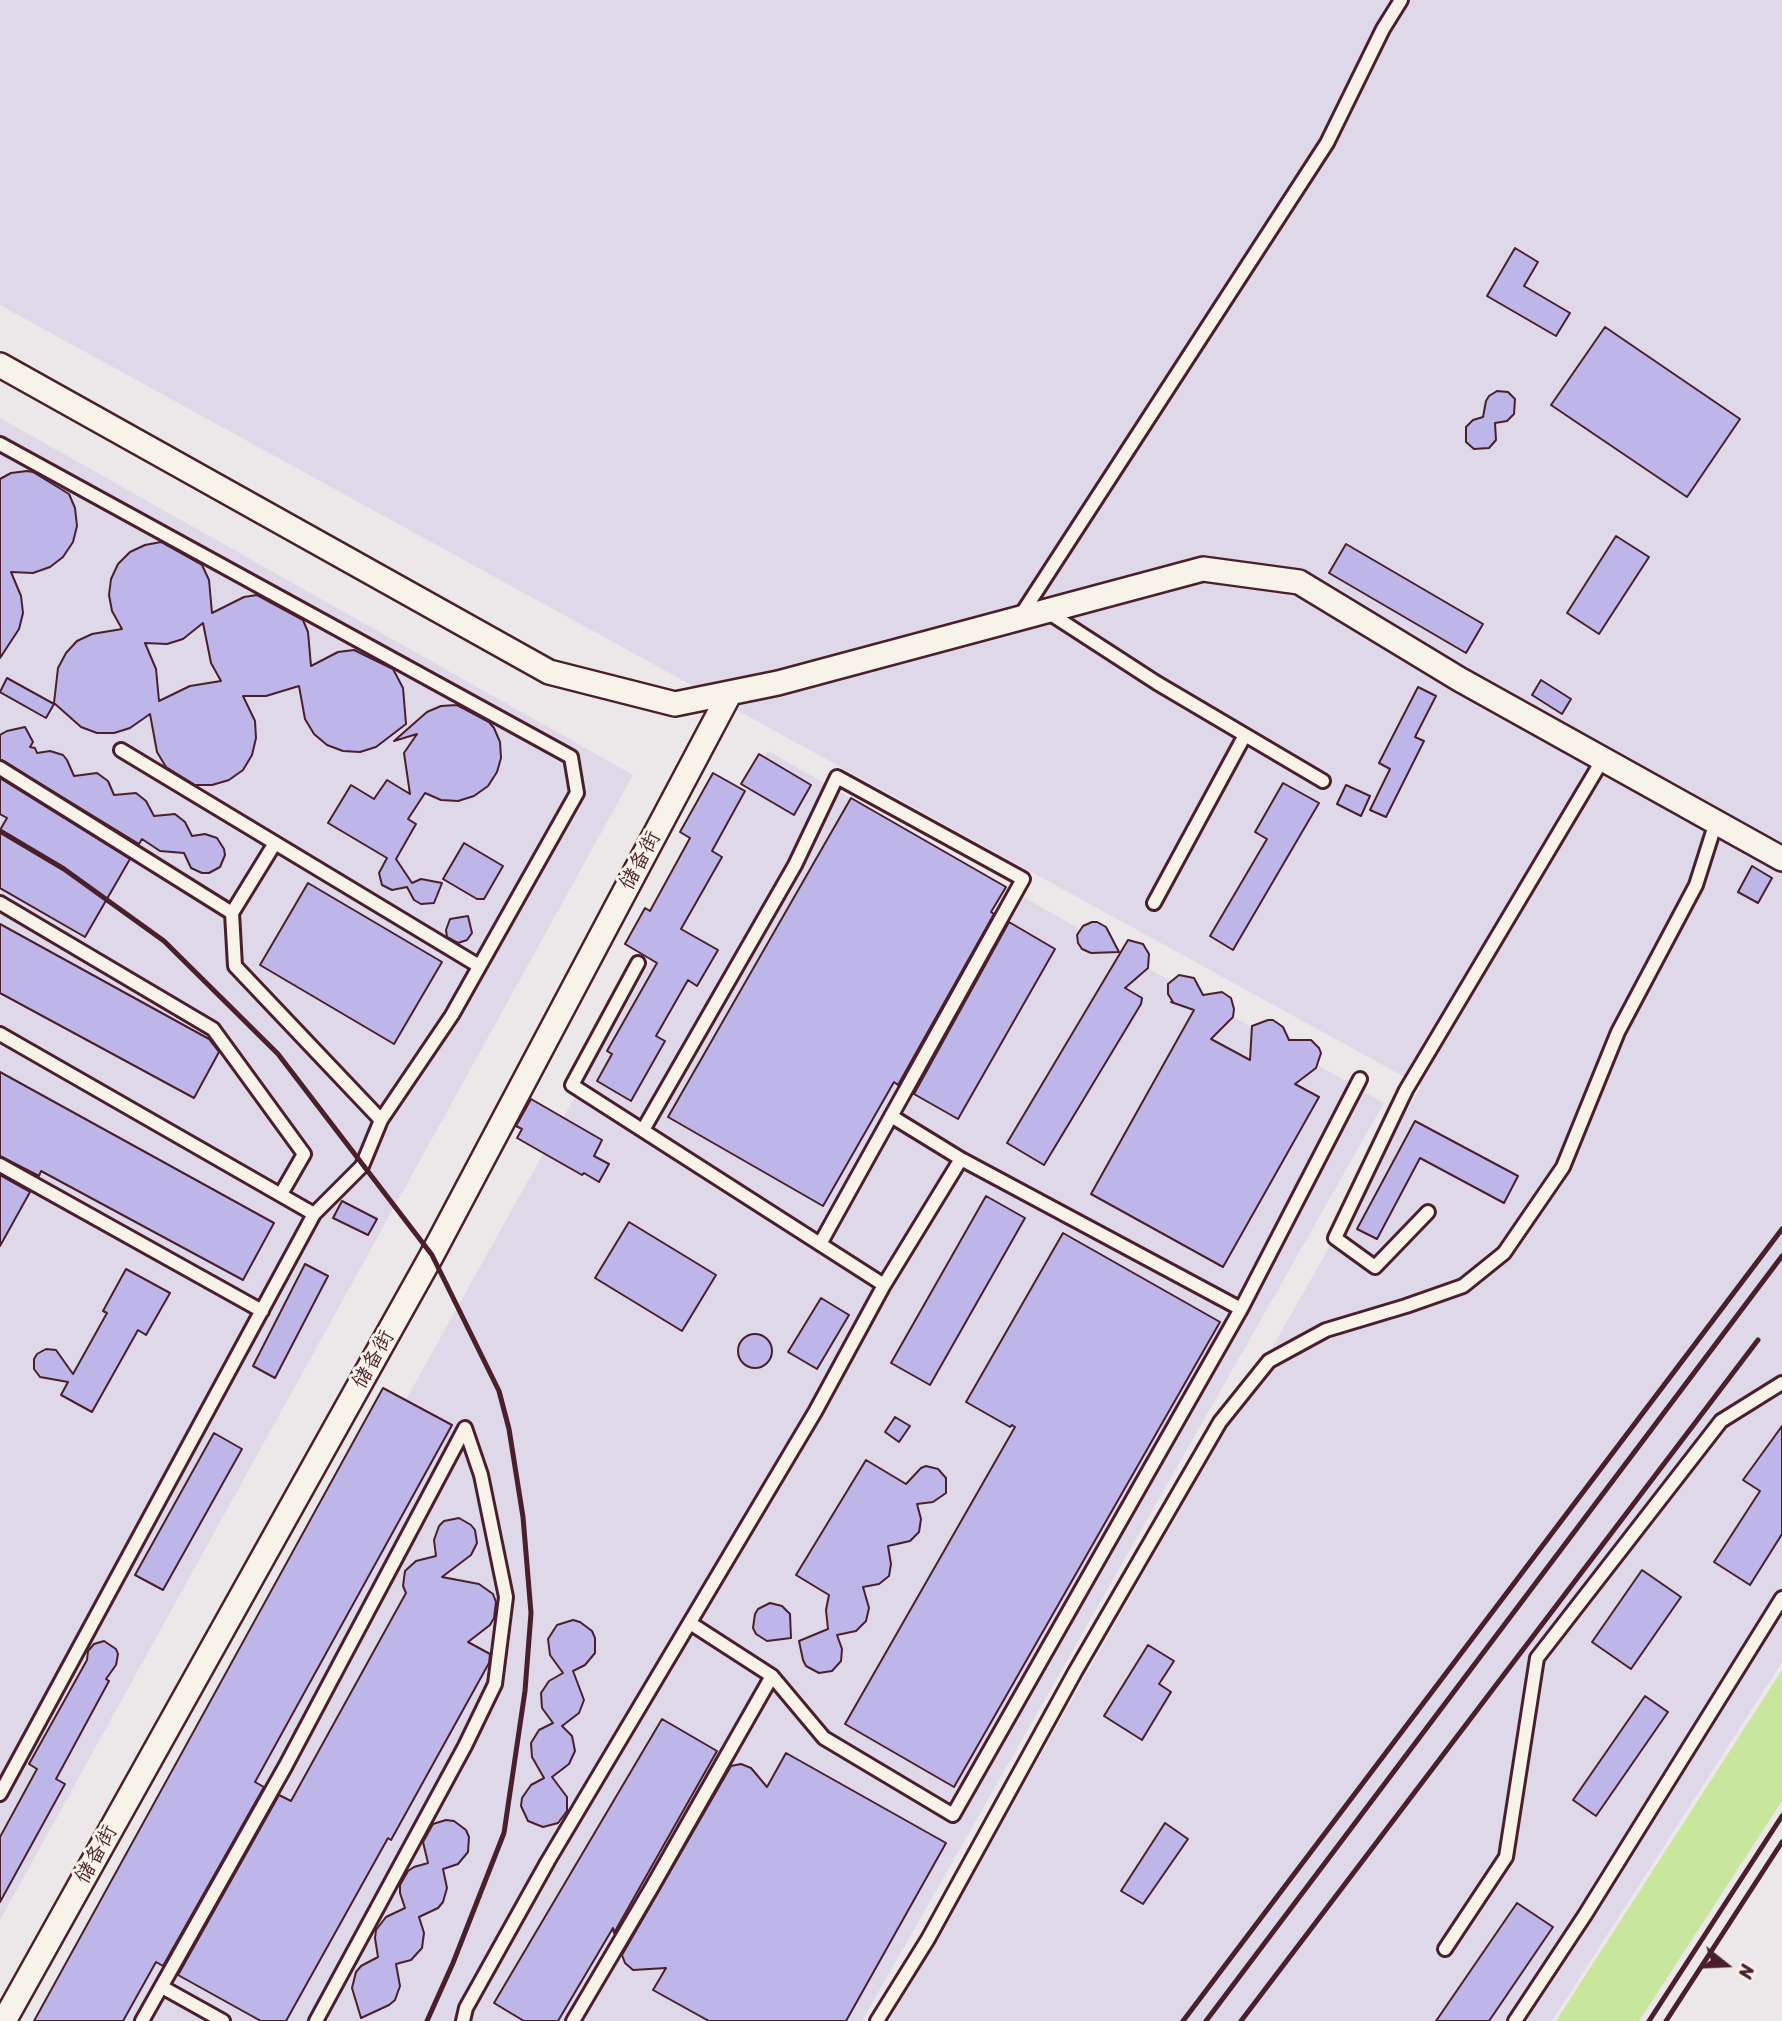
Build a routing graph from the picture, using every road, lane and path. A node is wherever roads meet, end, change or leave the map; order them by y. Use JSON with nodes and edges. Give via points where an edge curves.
{"nodes":[{"id":1,"x":1401,"y":0,"type":"edge"},
{"id":2,"x":0,"y":365,"type":"edge"},
{"id":3,"x":0,"y":444,"type":"edge"},
{"id":4,"x":1046,"y":611,"type":"junction"},
{"id":5,"x":1019,"y":618,"type":"junction"},
{"id":6,"x":730,"y":692,"type":"junction"},
{"id":7,"x":1245,"y":735,"type":"junction"},
{"id":8,"x":121,"y":750,"type":"dead end"},
{"id":9,"x":1603,"y":759,"type":"junction"},
{"id":10,"x":0,"y":768,"type":"edge"},
{"id":11,"x":1323,"y":781,"type":"dead end"},
{"id":12,"x":1716,"y":822,"type":"junction"},
{"id":13,"x":275,"y":843,"type":"junction"},
{"id":14,"x":1782,"y":859,"type":"edge"},
{"id":15,"x":0,"y":903,"type":"edge"},
{"id":16,"x":1154,"y":903,"type":"dead end"},
{"id":17,"x":232,"y":913,"type":"junction"},
{"id":18,"x":638,"y":963,"type":"dead end"},
{"id":19,"x":479,"y":965,"type":"junction"},
{"id":20,"x":0,"y":1034,"type":"edge"},
{"id":21,"x":1360,"y":1079,"type":"dead end"},
{"id":22,"x":891,"y":1116,"type":"junction"},
{"id":23,"x":381,"y":1120,"type":"junction"},
{"id":24,"x":643,"y":1130,"type":"junction"},
{"id":25,"x":961,"y":1159,"type":"junction"},
{"id":26,"x":0,"y":1165,"type":"edge"},
{"id":27,"x":281,"y":1194,"type":"junction"},
{"id":28,"x":1428,"y":1212,"type":"dead end"},
{"id":29,"x":314,"y":1214,"type":"junction"},
{"id":30,"x":820,"y":1244,"type":"junction"},
{"id":31,"x":884,"y":1285,"type":"junction"},
{"id":32,"x":1241,"y":1309,"type":"junction"},
{"id":33,"x":262,"y":1311,"type":"junction"},
{"id":34,"x":1782,"y":1383,"type":"edge"},
{"id":35,"x":1782,"y":1598,"type":"edge"},
{"id":36,"x":690,"y":1623,"type":"junction"},
{"id":37,"x":772,"y":1676,"type":"junction"},
{"id":38,"x":0,"y":1794,"type":"edge"},
{"id":39,"x":1445,"y":1949,"type":"dead end"},
{"id":40,"x":162,"y":1987,"type":"junction"},
{"id":41,"x":4,"y":2021,"type":"edge"},
{"id":42,"x":142,"y":2021,"type":"edge"},
{"id":43,"x":223,"y":2021,"type":"edge"},
{"id":44,"x":316,"y":2021,"type":"edge"},
{"id":45,"x":463,"y":2021,"type":"edge"},
{"id":46,"x":573,"y":2021,"type":"edge"},
{"id":47,"x":877,"y":2021,"type":"edge"},
{"id":48,"x":1515,"y":2021,"type":"edge"}],
"edges":[{"from":1,"to":5,"type":"lane","via":[[1327,143]]},
{"from":2,"to":6,"type":"street","via":[[549,672],[675,704]]},
{"from":3,"to":19,"type":"lane","via":[[571,757],[577,793]]},
{"from":4,"to":5,"type":"street"},
{"from":4,"to":7,"type":"lane"},
{"from":4,"to":9,"type":"street","via":[[1203,569],[1299,582]]},
{"from":5,"to":6,"type":"street"},
{"from":6,"to":41,"type":"street","name":"储备街","via":[[432,1255]]},
{"from":7,"to":11,"type":"lane"},
{"from":7,"to":16,"type":"lane"},
{"from":8,"to":13,"type":"lane"},
{"from":9,"to":12,"type":"street"},
{"from":9,"to":28,"type":"lane","via":[[1406,1090],[1335,1238],[1375,1267]]},
{"from":10,"to":17,"type":"lane"},
{"from":12,"to":14,"type":"street"},
{"from":12,"to":47,"type":"lane","via":[[1696,885],[1618,1032],[1563,1167],[1504,1253],[1463,1286],[1326,1330],[1269,1360],[1220,1422],[928,1939]]},
{"from":13,"to":17,"type":"lane"},
{"from":13,"to":19,"type":"lane"},
{"from":15,"to":27,"type":"lane","via":[[213,1028],[304,1154]]},
{"from":17,"to":23,"type":"lane","via":[[235,966]]},
{"from":18,"to":24,"type":"lane","via":[[572,1085]]},
{"from":19,"to":23,"type":"lane","via":[[452,1015]]},
{"from":20,"to":27,"type":"lane"},
{"from":21,"to":32,"type":"lane"},
{"from":22,"to":24,"type":"lane","via":[[1023,879],[837,777],[795,865]]},
{"from":22,"to":25,"type":"lane"},
{"from":22,"to":30,"type":"lane"},
{"from":23,"to":29,"type":"lane","via":[[362,1166]]},
{"from":24,"to":30,"type":"lane"},
{"from":25,"to":31,"type":"lane"},
{"from":25,"to":32,"type":"lane"},
{"from":26,"to":33,"type":"lane"},
{"from":27,"to":29,"type":"lane"},
{"from":29,"to":33,"type":"lane"},
{"from":30,"to":31,"type":"lane"},
{"from":31,"to":36,"type":"lane"},
{"from":32,"to":37,"type":"lane","via":[[953,1815],[824,1738]]},
{"from":33,"to":38,"type":"lane"},
{"from":34,"to":39,"type":"lane","via":[[1721,1421],[1537,1658],[1506,1857]]},
{"from":35,"to":48,"type":"lane"},
{"from":36,"to":37,"type":"lane"},
{"from":36,"to":45,"type":"lane","via":[[548,1861]]},
{"from":37,"to":46,"type":"lane"},
{"from":40,"to":42,"type":"lane"},
{"from":40,"to":43,"type":"lane"},
{"from":40,"to":44,"type":"lane","via":[[465,1428],[481,1475],[506,1597],[495,1684]]}]}
